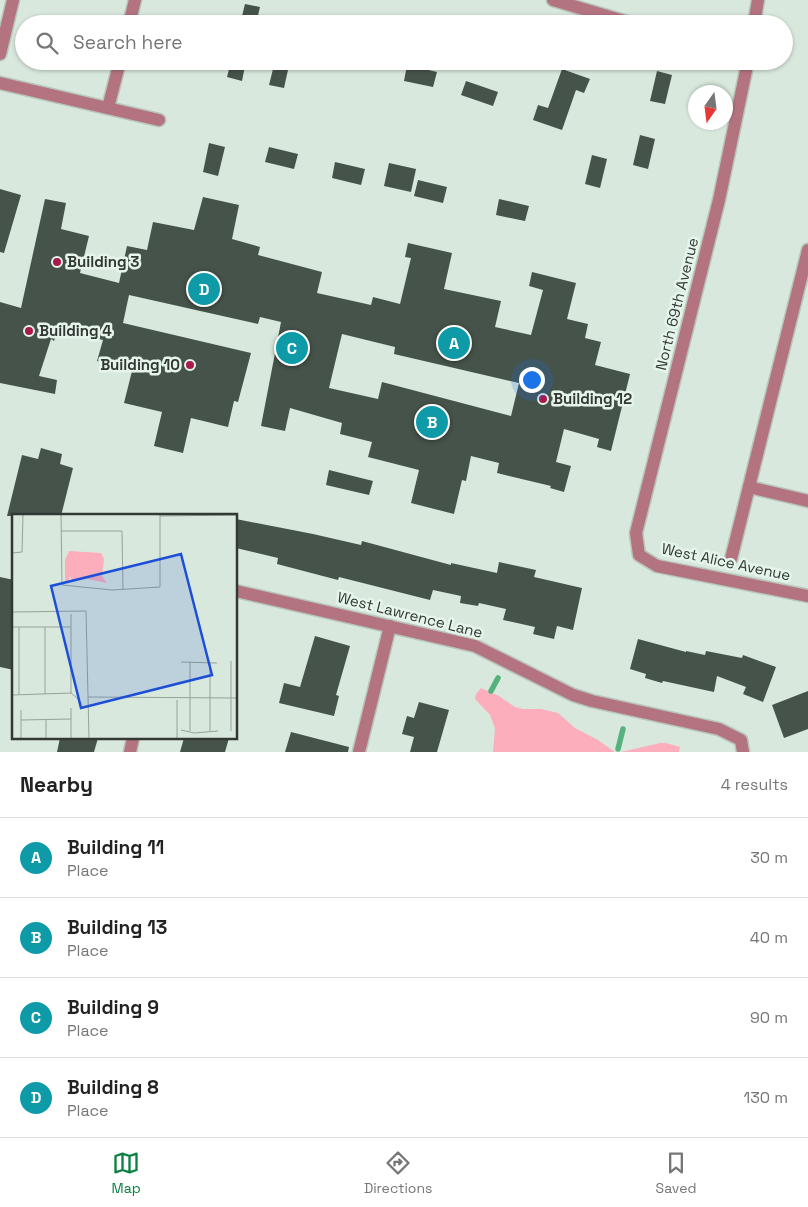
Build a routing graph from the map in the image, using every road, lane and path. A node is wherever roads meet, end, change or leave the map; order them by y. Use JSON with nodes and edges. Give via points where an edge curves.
{"nodes":[{"id":1,"x":13,"y":0,"type":"edge"},
{"id":2,"x":135,"y":0,"type":"edge"},
{"id":3,"x":554,"y":0,"type":"edge"},
{"id":4,"x":758,"y":0,"type":"edge"},
{"id":5,"x":131,"y":15,"type":"edge"},
{"id":6,"x":604,"y":15,"type":"edge"},
{"id":7,"x":756,"y":15,"type":"edge"},
{"id":8,"x":0,"y":54,"type":"edge"},
{"id":9,"x":118,"y":70,"type":"edge"},
{"id":10,"x":746,"y":70,"type":"edge"},
{"id":11,"x":0,"y":84,"type":"edge"},
{"id":12,"x":108,"y":108,"type":"junction"},
{"id":13,"x":159,"y":120,"type":"dead end"},
{"id":14,"x":808,"y":250,"type":"edge"},
{"id":15,"x":749,"y":487,"type":"junction"},
{"id":16,"x":808,"y":501,"type":"edge"},
{"id":17,"x":639,"y":555,"type":"joint"},
{"id":18,"x":731,"y":560,"type":"dead end"},
{"id":19,"x":238,"y":591,"type":"edge"},
{"id":20,"x":808,"y":596,"type":"edge"},
{"id":21,"x":390,"y":626,"type":"junction"},
{"id":22,"x":742,"y":746,"type":"edge"},
{"id":23,"x":359,"y":752,"type":"edge"}],
"edges":[{"from":1,"to":8,"type":"street"},
{"from":2,"to":5,"type":"street"},
{"from":3,"to":6,"type":"street"},
{"from":4,"to":7,"type":"street"},
{"from":9,"to":12,"type":"street"},
{"from":10,"to":17,"type":"street","name":"North 69th Avenue","via":[[719,200],[636,533]]},
{"from":11,"to":12,"type":"street"},
{"from":12,"to":13,"type":"street"},
{"from":14,"to":15,"type":"street"},
{"from":15,"to":16,"type":"street"},
{"from":15,"to":18,"type":"street"},
{"from":17,"to":20,"type":"street","name":"West Alice Avenue","via":[[657,566]]},
{"from":19,"to":21,"type":"street","name":"West Lawrence Lane"},
{"from":21,"to":22,"type":"street","name":"West Lawrence Lane","via":[[475,646],[573,695],[592,701],[719,729]]},
{"from":21,"to":23,"type":"street"}]}
